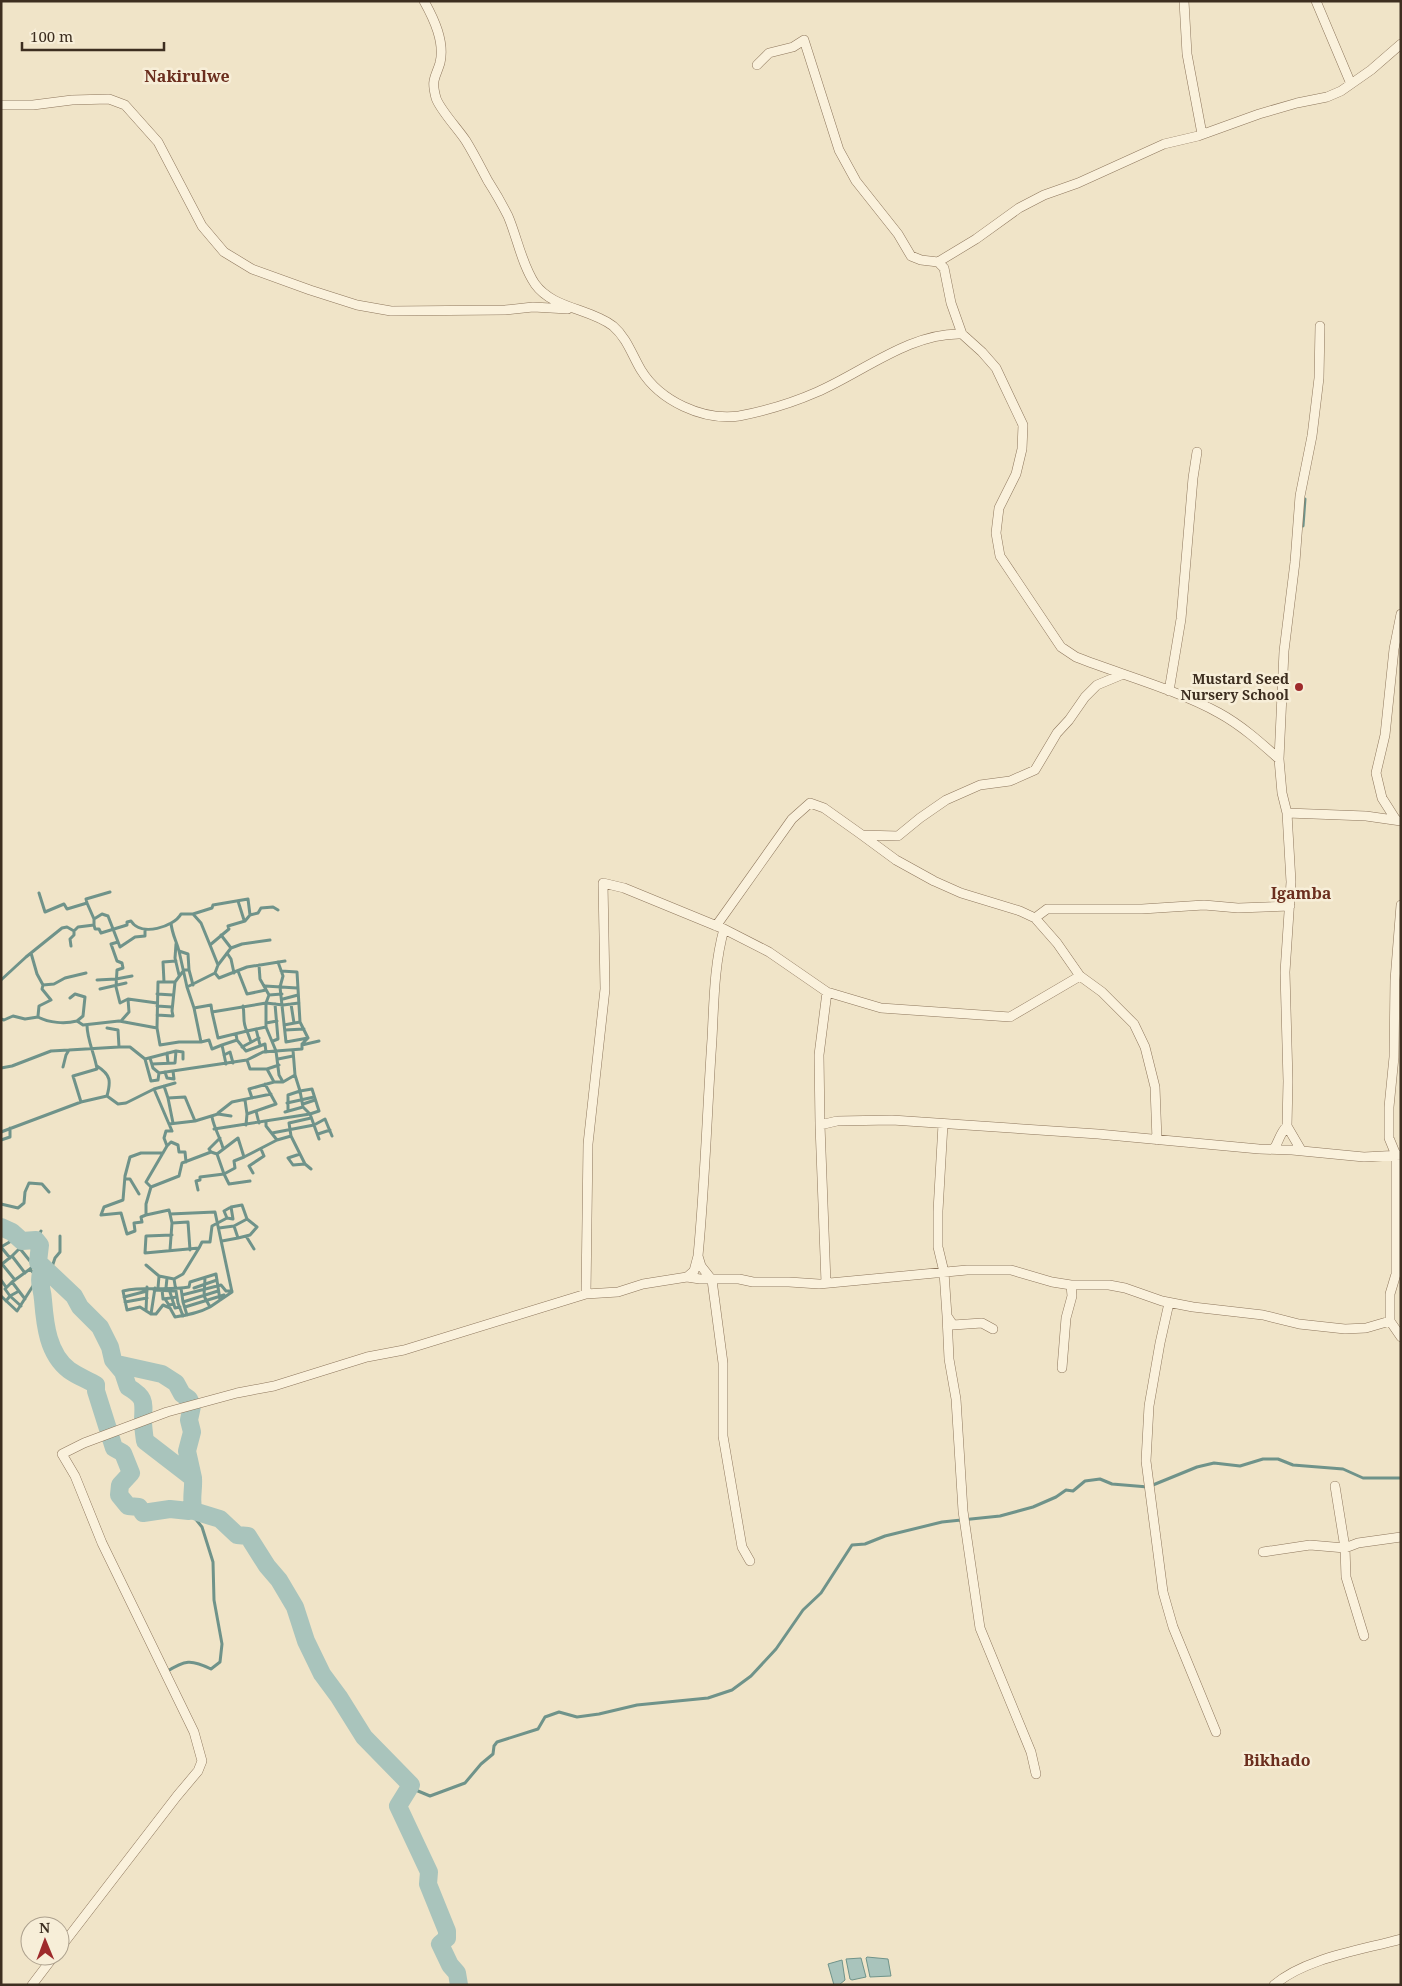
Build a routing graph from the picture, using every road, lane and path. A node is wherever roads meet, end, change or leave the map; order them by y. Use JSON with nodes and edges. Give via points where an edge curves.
{"nodes":[{"id":1,"x":424,"y":1,"type":"edge"},
{"id":2,"x":1184,"y":1,"type":"edge"},
{"id":3,"x":1316,"y":1,"type":"edge"},
{"id":4,"x":1401,"y":44,"type":"edge"},
{"id":5,"x":757,"y":66,"type":"dead end"},
{"id":6,"x":1351,"y":84,"type":"junction"},
{"id":7,"x":1,"y":105,"type":"edge"},
{"id":8,"x":1202,"y":134,"type":"junction"},
{"id":9,"x":938,"y":262,"type":"junction"},
{"id":10,"x":576,"y":309,"type":"junction"},
{"id":11,"x":1320,"y":326,"type":"dead end"},
{"id":12,"x":962,"y":334,"type":"junction"},
{"id":13,"x":1197,"y":452,"type":"dead end"},
{"id":14,"x":1401,"y":614,"type":"edge"},
{"id":15,"x":1121,"y":675,"type":"junction"},
{"id":16,"x":1169,"y":691,"type":"junction"},
{"id":17,"x":1279,"y":759,"type":"junction"},
{"id":18,"x":1287,"y":813,"type":"junction"},
{"id":19,"x":1398,"y":820,"type":"edge"},
{"id":20,"x":862,"y":835,"type":"junction"},
{"id":21,"x":1401,"y":905,"type":"edge"},
{"id":22,"x":1290,"y":906,"type":"junction"},
{"id":23,"x":1035,"y":918,"type":"junction"},
{"id":24,"x":720,"y":928,"type":"junction"},
{"id":25,"x":1080,"y":976,"type":"junction"},
{"id":26,"x":827,"y":992,"type":"junction"},
{"id":27,"x":943,"y":1124,"type":"junction"},
{"id":28,"x":820,"y":1125,"type":"junction"},
{"id":29,"x":1286,"y":1126,"type":"junction"},
{"id":30,"x":1158,"y":1140,"type":"junction"},
{"id":31,"x":1274,"y":1149,"type":"junction"},
{"id":32,"x":1301,"y":1150,"type":"junction"},
{"id":33,"x":1398,"y":1155,"type":"edge"},
{"id":34,"x":698,"y":1256,"type":"junction"},
{"id":35,"x":944,"y":1272,"type":"junction"},
{"id":36,"x":688,"y":1277,"type":"junction"},
{"id":37,"x":712,"y":1280,"type":"junction"},
{"id":38,"x":826,"y":1283,"type":"junction"},
{"id":39,"x":1071,"y":1285,"type":"junction"},
{"id":40,"x":586,"y":1294,"type":"junction"},
{"id":41,"x":1169,"y":1303,"type":"junction"},
{"id":42,"x":947,"y":1316,"type":"junction"},
{"id":43,"x":1390,"y":1320,"type":"junction"},
{"id":44,"x":993,"y":1329,"type":"dead end"},
{"id":45,"x":1401,"y":1337,"type":"edge"},
{"id":46,"x":1062,"y":1368,"type":"dead end"},
{"id":47,"x":1336,"y":1486,"type":"dead end"},
{"id":48,"x":1401,"y":1537,"type":"edge"},
{"id":49,"x":1345,"y":1548,"type":"junction"},
{"id":50,"x":1263,"y":1552,"type":"dead end"},
{"id":51,"x":750,"y":1561,"type":"dead end"},
{"id":52,"x":1364,"y":1636,"type":"dead end"},
{"id":53,"x":1216,"y":1732,"type":"dead end"},
{"id":54,"x":1036,"y":1774,"type":"dead end"},
{"id":55,"x":70,"y":1935,"type":"edge"},
{"id":56,"x":1401,"y":1939,"type":"edge"},
{"id":57,"x":46,"y":1966,"type":"edge"},
{"id":58,"x":32,"y":1985,"type":"edge"},
{"id":59,"x":1274,"y":1985,"type":"edge"}],
"edges":[{"from":1,"to":10,"type":"street","via":[[441,45],[440,62],[433,79],[437,100],[467,143],[508,216],[534,283],[547,297]]},
{"from":2,"to":8,"type":"street","via":[[1186,54]]},
{"from":3,"to":6,"type":"street"},
{"from":4,"to":6,"type":"street"},
{"from":5,"to":9,"type":"street","via":[[769,53],[793,47],[804,40],[839,150],[856,181],[898,234],[911,256]]},
{"from":6,"to":8,"type":"street","via":[[1327,97],[1259,114]]},
{"from":7,"to":10,"type":"street","via":[[109,98],[125,105],[158,142],[202,226],[224,252],[252,269],[310,290],[391,311]]},
{"from":8,"to":9,"type":"street","via":[[1164,144],[1044,195]]},
{"from":9,"to":12,"type":"street","via":[[944,268],[951,304]]},
{"from":10,"to":12,"type":"street","via":[[614,327],[658,392],[712,417],[766,410],[816,392],[925,339]]},
{"from":11,"to":17,"type":"street","via":[[1319,378],[1300,496],[1284,651]]},
{"from":12,"to":15,"type":"street","via":[[996,368],[1023,425],[1016,474],[999,508],[996,533],[1000,556],[1061,647],[1076,658]]},
{"from":13,"to":16,"type":"street","via":[[1181,620]]},
{"from":14,"to":19,"type":"street","via":[[1385,735],[1376,773],[1382,798]]},
{"from":15,"to":16,"type":"street"},
{"from":15,"to":20,"type":"street","via":[[1096,685],[1085,697],[1057,733],[1035,770],[1010,781],[980,785],[946,800],[898,836]]},
{"from":16,"to":17,"type":"street","via":[[1218,712]]},
{"from":17,"to":18,"type":"street"},
{"from":18,"to":19,"type":"street"},
{"from":18,"to":22,"type":"street"},
{"from":20,"to":23,"type":"street","via":[[896,860],[934,881]]},
{"from":20,"to":24,"type":"street","via":[[824,808],[810,803],[792,819]]},
{"from":21,"to":33,"type":"street","via":[[1389,1107],[1389,1138]]},
{"from":22,"to":23,"type":"street","via":[[1047,909]]},
{"from":22,"to":29,"type":"street","via":[[1285,972]]},
{"from":23,"to":25,"type":"street","via":[[1058,943]]},
{"from":24,"to":26,"type":"street","via":[[769,952]]},
{"from":24,"to":34,"type":"street"},
{"from":24,"to":40,"type":"street","via":[[624,888],[603,883],[605,989],[588,1144]]},
{"from":25,"to":26,"type":"street","via":[[1010,1017],[881,1008]]},
{"from":25,"to":30,"type":"street","via":[[1102,992],[1134,1024],[1145,1047],[1156,1087]]},
{"from":26,"to":28,"type":"street","via":[[819,1055]]},
{"from":27,"to":28,"type":"street","via":[[892,1120],[837,1121]]},
{"from":27,"to":30,"type":"street"},
{"from":27,"to":35,"type":"street","via":[[938,1248]]},
{"from":28,"to":38,"type":"street"},
{"from":29,"to":31,"type":"street"},
{"from":29,"to":32,"type":"street"},
{"from":30,"to":31,"type":"street"},
{"from":31,"to":32,"type":"street"},
{"from":32,"to":33,"type":"street","via":[[1364,1157]]},
{"from":33,"to":43,"type":"street","via":[[1396,1274],[1390,1294]]},
{"from":34,"to":36,"type":"street","via":[[694,1271]]},
{"from":34,"to":37,"type":"street"},
{"from":35,"to":38,"type":"street"},
{"from":35,"to":39,"type":"street","via":[[1011,1270]]},
{"from":35,"to":42,"type":"street"},
{"from":36,"to":37,"type":"street"},
{"from":36,"to":40,"type":"street","via":[[643,1284],[618,1292]]},
{"from":37,"to":38,"type":"street"},
{"from":37,"to":51,"type":"street","via":[[722,1363],[723,1436],[742,1547]]},
{"from":39,"to":41,"type":"street","via":[[1109,1285]]},
{"from":39,"to":46,"type":"street"},
{"from":40,"to":55,"type":"street","via":[[404,1350],[367,1357],[274,1386],[167,1412],[62,1454],[76,1476],[102,1543],[194,1732],[202,1761],[198,1771]]},
{"from":41,"to":43,"type":"street","via":[[1345,1329],[1366,1328]]},
{"from":41,"to":53,"type":"street","via":[[1149,1406],[1148,1480],[1163,1592]]},
{"from":42,"to":44,"type":"street","via":[[953,1325],[982,1323]]},
{"from":42,"to":54,"type":"street","via":[[963,1514],[980,1628],[1031,1752]]},
{"from":43,"to":45,"type":"street"},
{"from":47,"to":49,"type":"street"},
{"from":48,"to":49,"type":"street"},
{"from":49,"to":50,"type":"street","via":[[1310,1545]]},
{"from":49,"to":52,"type":"street","via":[[1346,1577]]},
{"from":56,"to":59,"type":"street","via":[[1320,1961],[1282,1978]]},
{"from":57,"to":58,"type":"street"}]}
